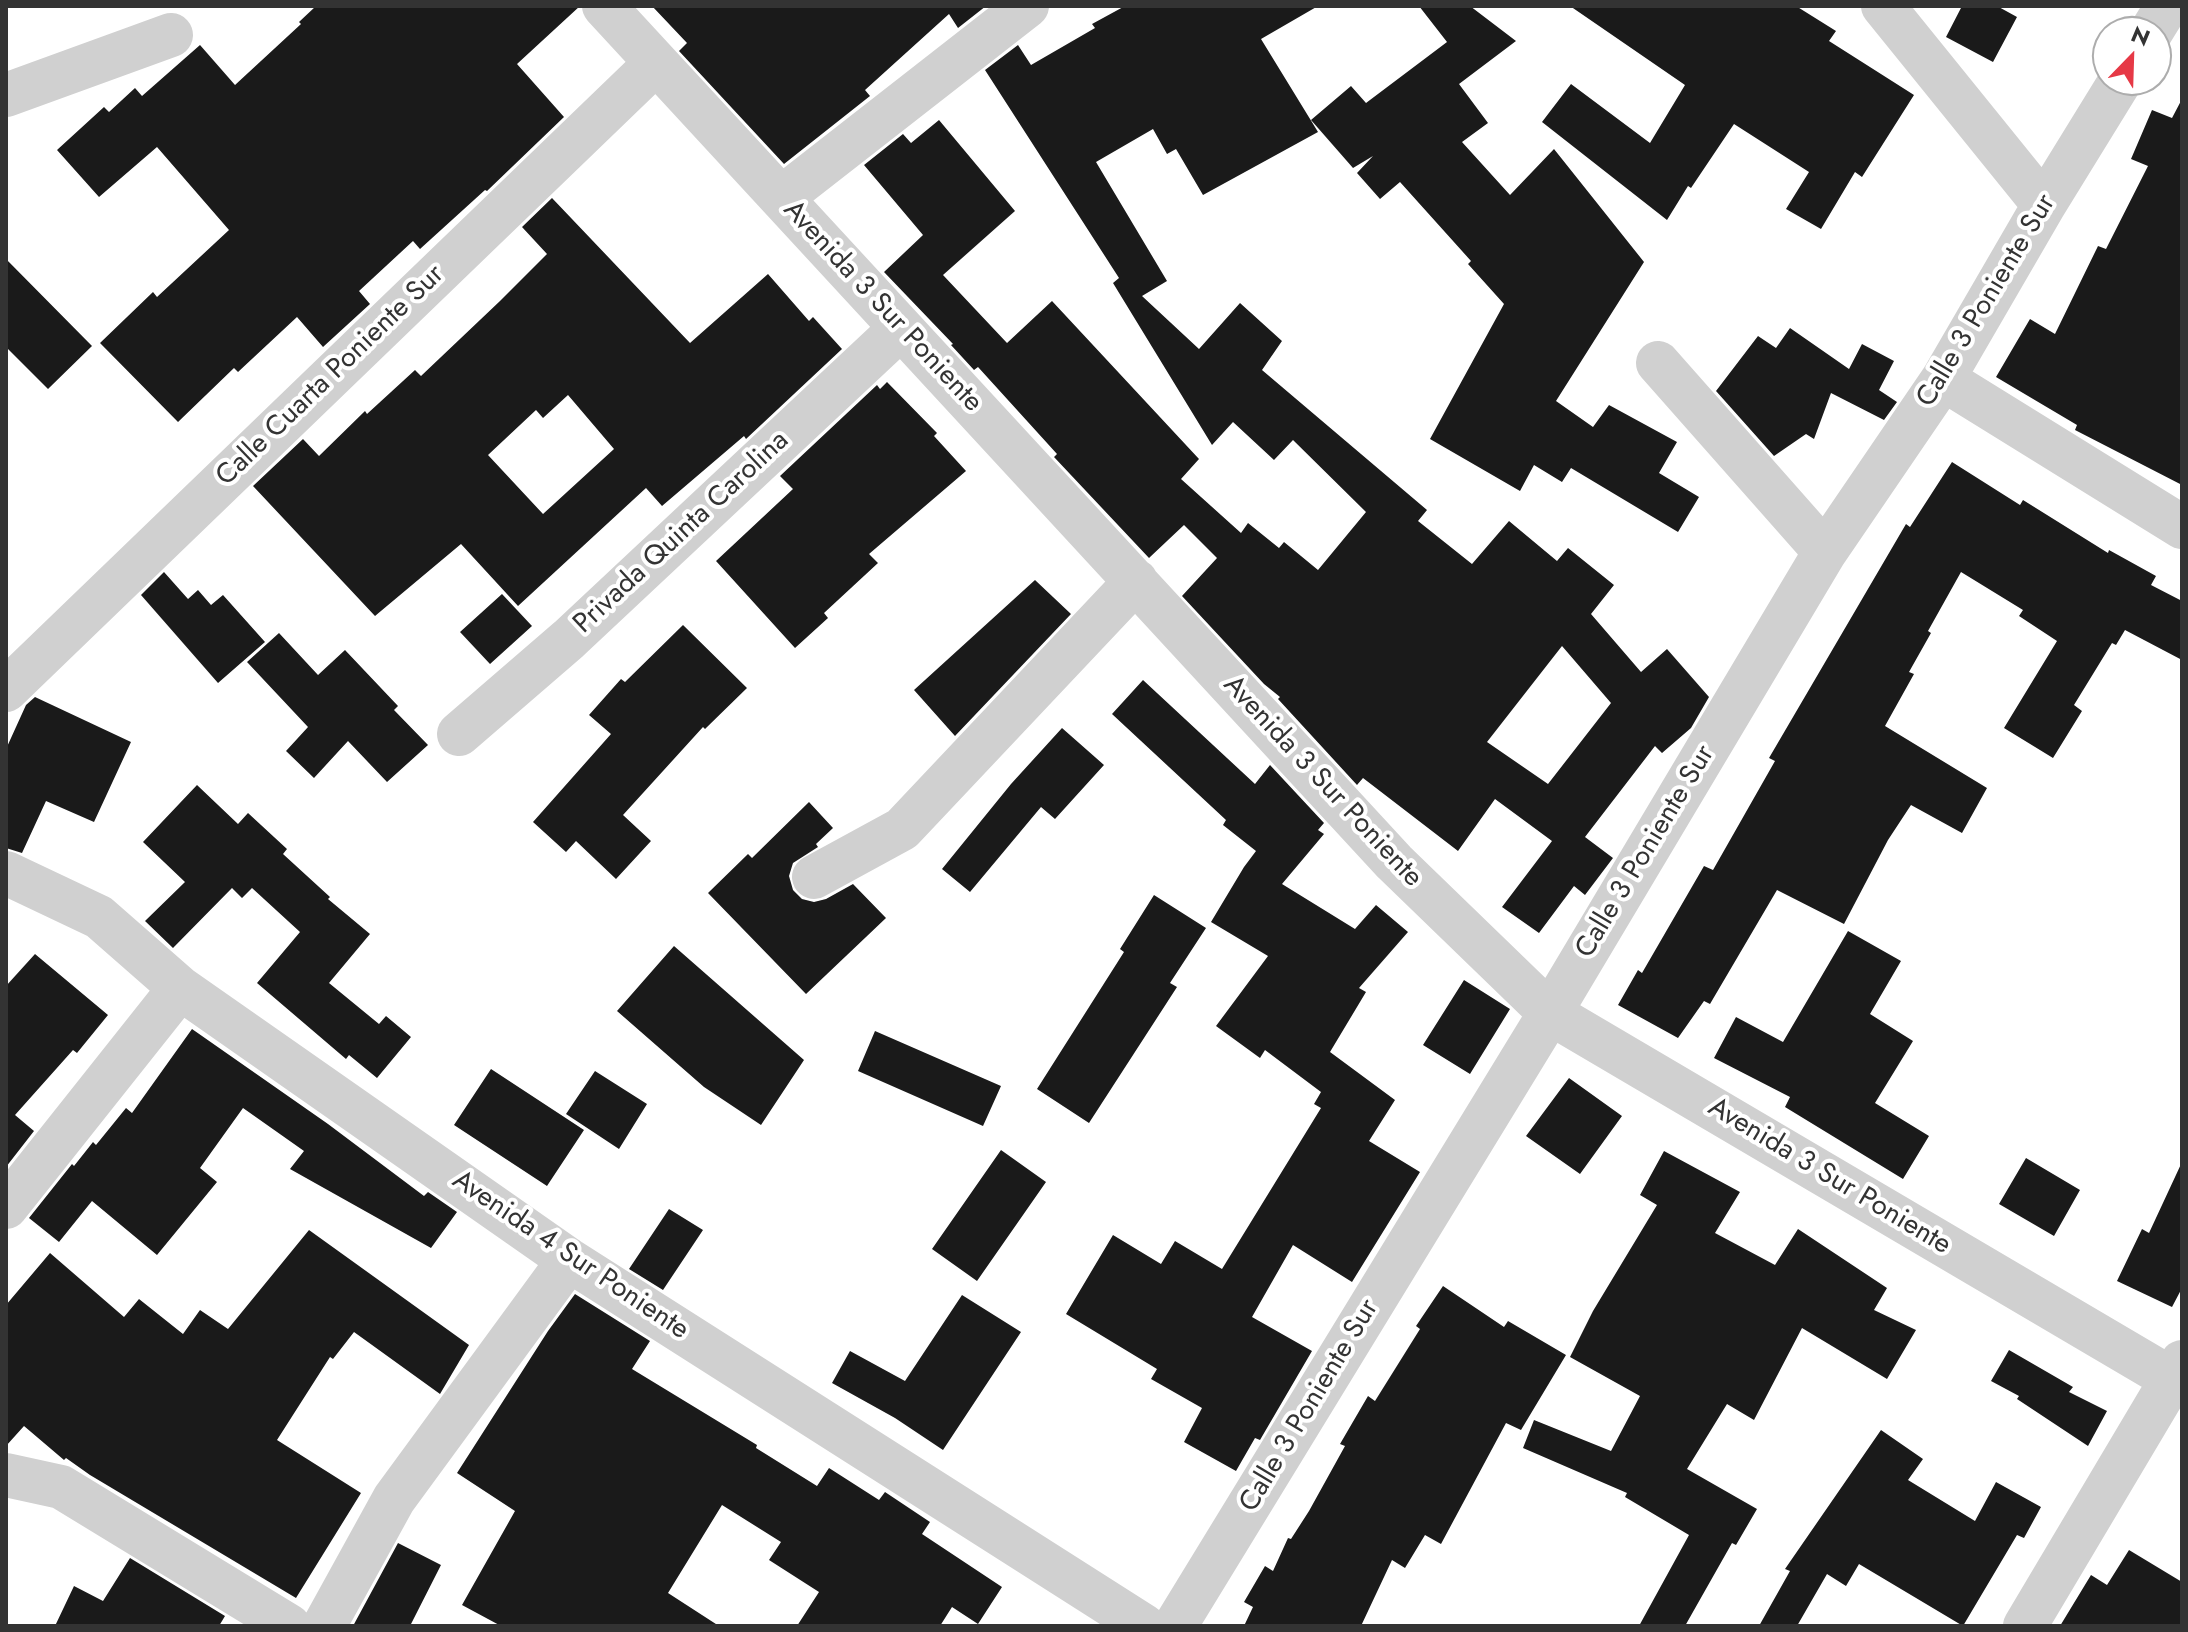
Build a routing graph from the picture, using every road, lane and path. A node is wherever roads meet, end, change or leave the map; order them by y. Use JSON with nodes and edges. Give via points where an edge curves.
{"nodes":[{"id":1,"x":604,"y":6,"type":"edge"},
{"id":2,"x":1027,"y":6,"type":"edge"},
{"id":3,"x":1883,"y":6,"type":"edge"},
{"id":4,"x":171,"y":35,"type":"dead end"},
{"id":5,"x":656,"y":63,"type":"junction"},
{"id":6,"x":6,"y":95,"type":"edge"},
{"id":7,"x":2111,"y":96,"type":"edge"},
{"id":8,"x":781,"y":198,"type":"junction"},
{"id":9,"x":2044,"y":205,"type":"junction"},
{"id":10,"x":901,"y":328,"type":"junction"},
{"id":11,"x":1658,"y":363,"type":"dead end"},
{"id":12,"x":1943,"y":379,"type":"junction"},
{"id":13,"x":2182,"y":527,"type":"edge"},
{"id":14,"x":1825,"y":552,"type":"junction"},
{"id":15,"x":1136,"y":581,"type":"junction"},
{"id":16,"x":6,"y":690,"type":"edge"},
{"id":17,"x":459,"y":734,"type":"dead end"},
{"id":18,"x":6,"y":873,"type":"edge"},
{"id":19,"x":814,"y":877,"type":"dead end"},
{"id":20,"x":180,"y":988,"type":"junction"},
{"id":21,"x":1550,"y":1013,"type":"junction"},
{"id":22,"x":6,"y":1207,"type":"edge"},
{"id":23,"x":569,"y":1260,"type":"junction"},
{"id":24,"x":2179,"y":1375,"type":"edge"},
{"id":25,"x":6,"y":1475,"type":"edge"},
{"id":26,"x":289,"y":1626,"type":"edge"},
{"id":27,"x":324,"y":1626,"type":"edge"},
{"id":28,"x":1144,"y":1626,"type":"edge"},
{"id":29,"x":1175,"y":1626,"type":"edge"},
{"id":30,"x":2025,"y":1626,"type":"edge"}],
"edges":[{"from":1,"to":5,"type":"street","name":"Avenida 3 Sur Poniente"},
{"from":2,"to":8,"type":"street"},
{"from":3,"to":9,"type":"street"},
{"from":4,"to":6,"type":"street"},
{"from":5,"to":8,"type":"street","name":"Avenida 3 Sur Poniente"},
{"from":5,"to":16,"type":"street","name":"Calle Cuarta Poniente Sur"},
{"from":7,"to":9,"type":"street","name":"Calle 3 Poniente Sur"},
{"from":8,"to":10,"type":"street","name":"Avenida 3 Sur Poniente"},
{"from":9,"to":12,"type":"street","name":"Calle 3 Poniente Sur"},
{"from":10,"to":15,"type":"street","name":"Avenida 3 Sur Poniente"},
{"from":10,"to":17,"type":"street","name":"Privada Quinta Carolina","via":[[569,639]]},
{"from":11,"to":14,"type":"street"},
{"from":12,"to":13,"type":"street"},
{"from":12,"to":14,"type":"street","name":"Calle 3 Poniente Sur"},
{"from":14,"to":21,"type":"street","name":"Calle 3 Poniente Sur"},
{"from":15,"to":19,"type":"street","via":[[902,829]]},
{"from":15,"to":21,"type":"street","name":"Avenida 3 Sur Poniente","via":[[1394,862]]},
{"from":18,"to":20,"type":"street","name":"Avenida 4 Sur Poniente","via":[[99,917]]},
{"from":20,"to":22,"type":"street"},
{"from":20,"to":23,"type":"street","name":"Avenida 4 Sur Poniente"},
{"from":21,"to":24,"type":"street","name":"Avenida 3 Sur Poniente"},
{"from":21,"to":29,"type":"street","name":"Calle 3 Poniente Sur"},
{"from":23,"to":27,"type":"street","via":[[394,1499]]},
{"from":23,"to":28,"type":"street","name":"Avenida 4 Sur Poniente"},
{"from":24,"to":30,"type":"street"},
{"from":25,"to":26,"type":"street","via":[[61,1487]]}]}
